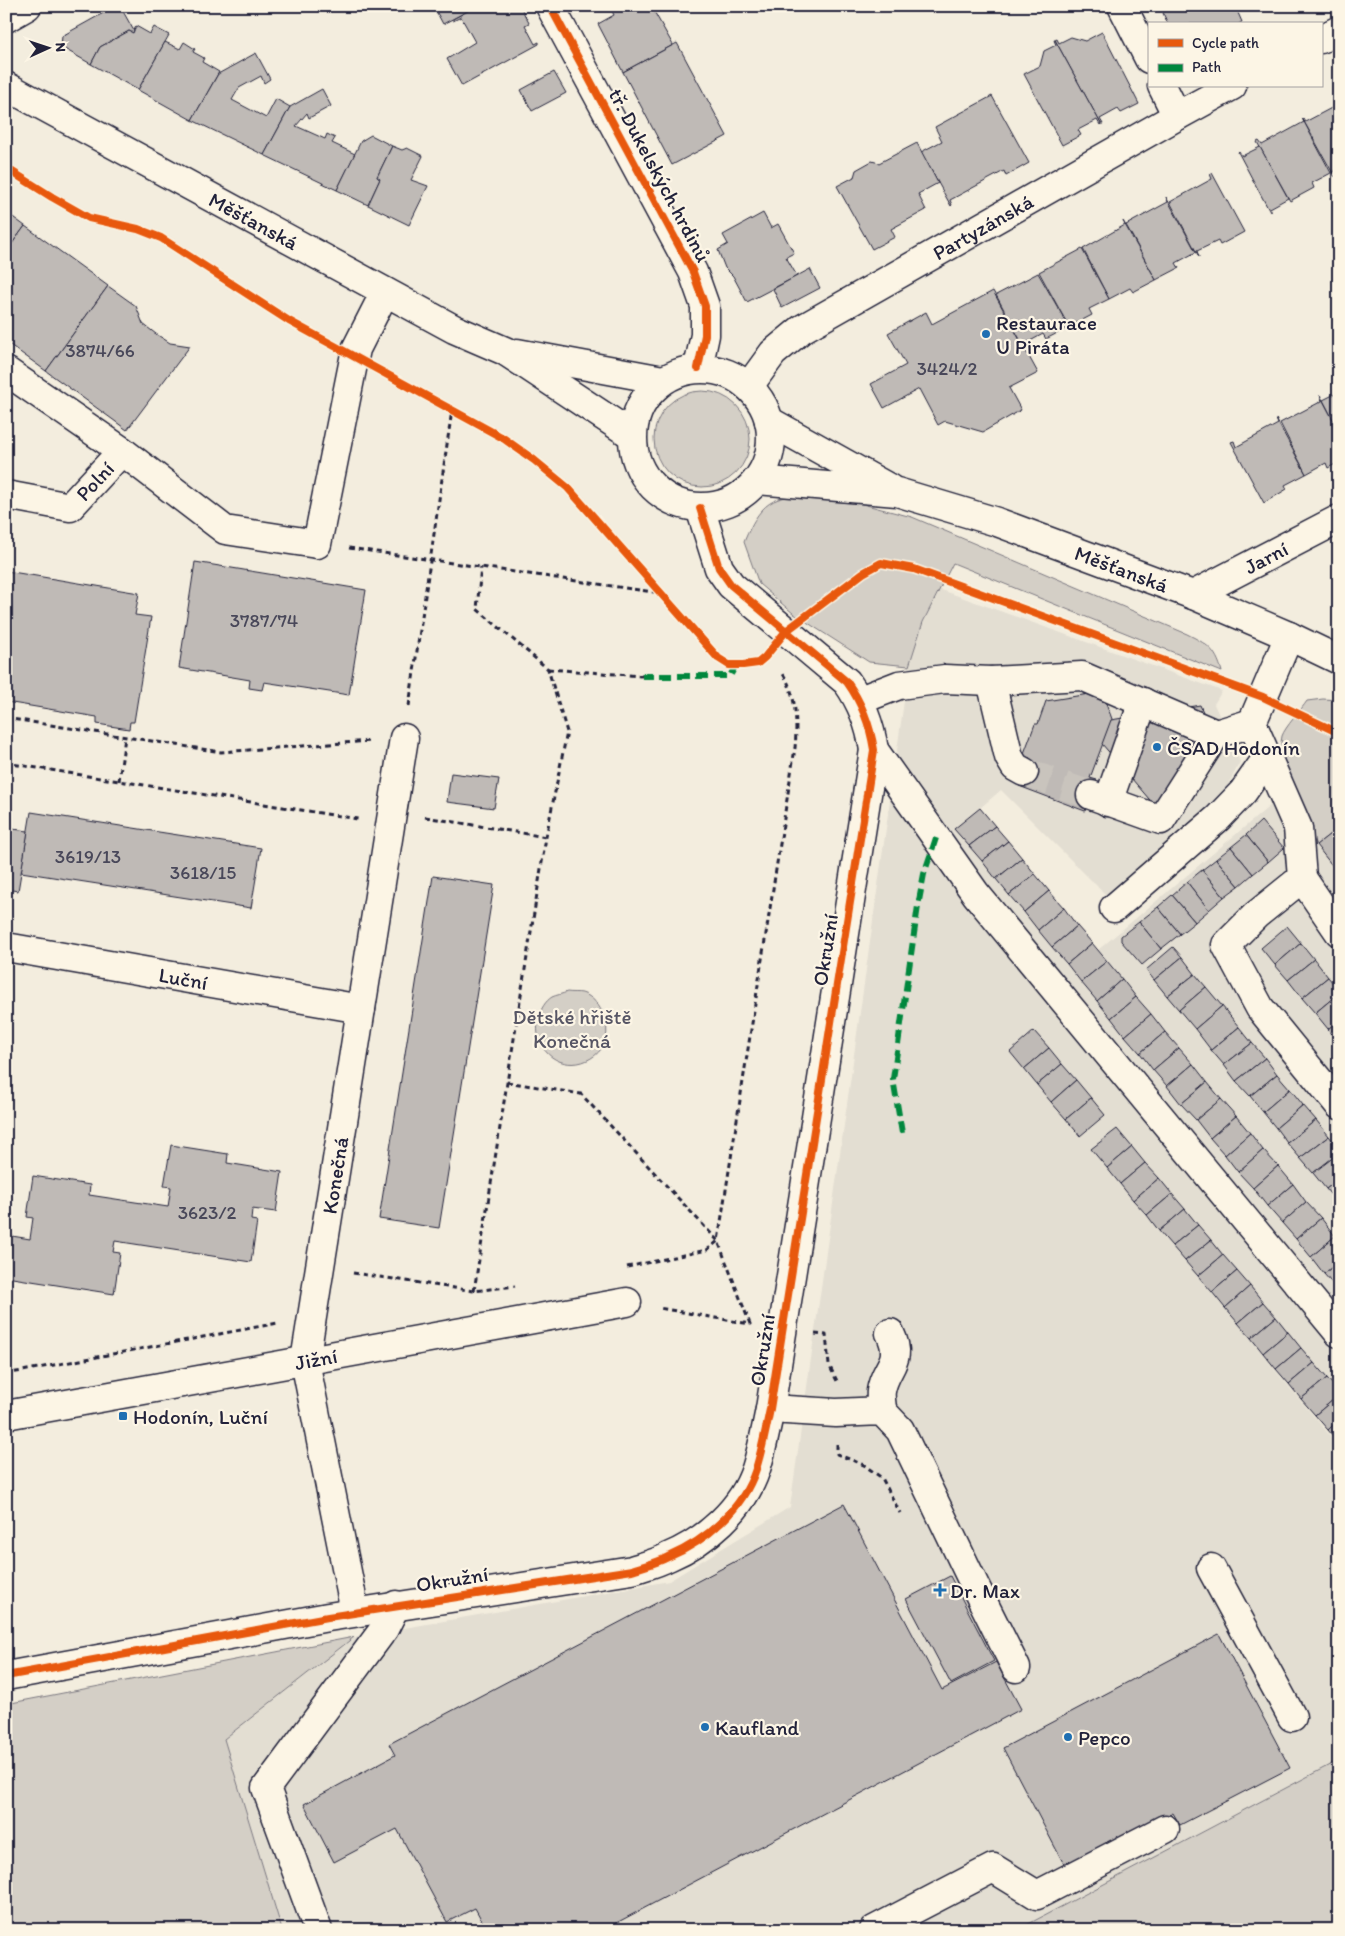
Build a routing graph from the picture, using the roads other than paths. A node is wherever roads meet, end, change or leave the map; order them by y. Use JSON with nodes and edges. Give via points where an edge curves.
{"nodes":[{"id":1,"x":27,"y":6,"type":"edge"},
{"id":2,"x":550,"y":6,"type":"edge"},
{"id":3,"x":1122,"y":6,"type":"edge"},
{"id":4,"x":6,"y":18,"type":"edge"},
{"id":5,"x":1339,"y":30,"type":"edge"},
{"id":6,"x":1322,"y":38,"type":"edge"},
{"id":7,"x":1148,"y":58,"type":"edge"},
{"id":8,"x":6,"y":86,"type":"edge"},
{"id":9,"x":1163,"y":88,"type":"edge"},
{"id":10,"x":1228,"y":88,"type":"edge"},
{"id":11,"x":1177,"y":116,"type":"junction"},
{"id":12,"x":385,"y":292,"type":"junction"},
{"id":13,"x":505,"y":351,"type":"junction"},
{"id":14,"x":698,"y":368,"type":"junction"},
{"id":15,"x":6,"y":371,"type":"edge"},
{"id":16,"x":663,"y":380,"type":"junction"},
{"id":17,"x":749,"y":386,"type":"junction"},
{"id":18,"x":769,"y":421,"type":"junction"},
{"id":19,"x":632,"y":435,"type":"junction"},
{"id":20,"x":122,"y":451,"type":"junction"},
{"id":21,"x":757,"y":480,"type":"junction"},
{"id":22,"x":897,"y":492,"type":"junction"},
{"id":23,"x":6,"y":495,"type":"edge"},
{"id":24,"x":700,"y":508,"type":"junction"},
{"id":25,"x":1339,"y":519,"type":"edge"},
{"id":26,"x":1193,"y":595,"type":"junction"},
{"id":27,"x":1289,"y":636,"type":"junction"},
{"id":28,"x":1339,"y":660,"type":"edge"},
{"id":29,"x":991,"y":681,"type":"junction"},
{"id":30,"x":860,"y":700,"type":"junction"},
{"id":31,"x":1143,"y":702,"type":"junction"},
{"id":32,"x":1252,"y":723,"type":"junction"},
{"id":33,"x":1216,"y":734,"type":"junction"},
{"id":34,"x":404,"y":738,"type":"road end"},
{"id":35,"x":874,"y":750,"type":"junction"},
{"id":36,"x":1267,"y":758,"type":"junction"},
{"id":37,"x":1024,"y":772,"type":"tunnel mouth"},
{"id":38,"x":1302,"y":878,"type":"junction"},
{"id":39,"x":1114,"y":908,"type":"dead end"},
{"id":40,"x":1339,"y":932,"type":"edge"},
{"id":41,"x":6,"y":947,"type":"edge"},
{"id":42,"x":362,"y":1009,"type":"junction"},
{"id":43,"x":1339,"y":1105,"type":"edge"},
{"id":44,"x":627,"y":1302,"type":"road end"},
{"id":45,"x":1339,"y":1333,"type":"edge"},
{"id":46,"x":890,"y":1334,"type":"dead end"},
{"id":47,"x":305,"y":1361,"type":"junction"},
{"id":48,"x":770,"y":1409,"type":"junction"},
{"id":49,"x":882,"y":1411,"type":"junction"},
{"id":50,"x":6,"y":1415,"type":"edge"},
{"id":51,"x":1211,"y":1568,"type":"dead end"},
{"id":52,"x":396,"y":1605,"type":"junction"},
{"id":53,"x":355,"y":1612,"type":"junction"},
{"id":54,"x":1016,"y":1668,"type":"dead end"},
{"id":55,"x":6,"y":1676,"type":"edge"},
{"id":56,"x":1292,"y":1717,"type":"dead end"},
{"id":57,"x":1165,"y":1830,"type":"dead end"},
{"id":58,"x":318,"y":1930,"type":"edge"},
{"id":59,"x":874,"y":1930,"type":"edge"}],
"edges":[{"from":1,"to":4,"type":"street"},
{"from":2,"to":14,"type":"street","name":"tř. Dukelských hrdinů","via":[[692,272],[705,306],[705,335]]},
{"from":3,"to":7,"type":"street"},
{"from":5,"to":6,"type":"street"},
{"from":8,"to":12,"type":"street","name":"Měšťanská"},
{"from":9,"to":11,"type":"street"},
{"from":10,"to":11,"type":"street","name":"Partyzánská"},
{"from":11,"to":17,"type":"street","name":"Partyzánská","via":[[802,329],[773,353]]},
{"from":12,"to":13,"type":"street","name":"Měšťanská","via":[[454,329]]},
{"from":12,"to":20,"type":"street","via":[[356,349],[317,544],[225,530]]},
{"from":13,"to":16,"type":"street","name":"Měšťanská"},
{"from":13,"to":19,"type":"street","name":"Měšťanská"},
{"from":14,"to":16,"type":"street"},
{"from":14,"to":17,"type":"street","via":[[725,372]]},
{"from":15,"to":20,"type":"street"},
{"from":16,"to":19,"type":"street","via":[[647,395],[636,414]]},
{"from":17,"to":18,"type":"street"},
{"from":18,"to":21,"type":"street","via":[[771,442],[767,462]]},
{"from":18,"to":22,"type":"street","name":"Měšťanská"},
{"from":19,"to":24,"type":"street","via":[[638,466],[646,480],[670,500]]},
{"from":20,"to":23,"type":"street","name":"Polní","via":[[70,507]]},
{"from":21,"to":22,"type":"street","name":"Měšťanská"},
{"from":21,"to":24,"type":"street","via":[[732,501]]},
{"from":22,"to":26,"type":"street","name":"Měšťanská","via":[[997,522]]},
{"from":24,"to":30,"type":"street","name":"Okružní","via":[[719,568],[731,586],[847,682]]},
{"from":25,"to":26,"type":"street","name":"Jarní"},
{"from":26,"to":27,"type":"street","name":"Měšťanská"},
{"from":27,"to":28,"type":"street","name":"Měšťanská"},
{"from":27,"to":32,"type":"street"},
{"from":29,"to":30,"type":"street","via":[[945,679],[899,685]]},
{"from":29,"to":31,"type":"street","via":[[1082,676]]},
{"from":29,"to":37,"type":"street","via":[[1009,757],[1015,767]]},
{"from":30,"to":35,"type":"street","name":"Okružní"},
{"from":31,"to":33,"type":"street"},
{"from":31,"to":33,"type":"street","via":[[1100,798],[1160,820]]},
{"from":32,"to":33,"type":"street"},
{"from":32,"to":36,"type":"street"},
{"from":34,"to":42,"type":"street","name":"Konečná"},
{"from":35,"to":45,"type":"street","via":[[976,894]]},
{"from":35,"to":48,"type":"street","name":"Okružní"},
{"from":36,"to":38,"type":"street","via":[[1298,828]]},
{"from":36,"to":39,"type":"street","via":[[1243,792],[1218,818]]},
{"from":38,"to":40,"type":"street"},
{"from":38,"to":43,"type":"street","via":[[1226,944],[1260,1008]]},
{"from":41,"to":42,"type":"street","name":"Luční"},
{"from":42,"to":47,"type":"street","name":"Konečná"},
{"from":44,"to":47,"type":"street","name":"Jižní"},
{"from":46,"to":49,"type":"street","via":[[896,1345],[895,1357],[881,1390]]},
{"from":47,"to":50,"type":"street","name":"Jižní"},
{"from":47,"to":53,"type":"street","name":"Konečná"},
{"from":48,"to":49,"type":"street"},
{"from":48,"to":52,"type":"street","name":"Okružní","via":[[755,1471],[743,1498],[725,1519],[697,1542],[668,1558],[632,1570]]},
{"from":49,"to":54,"type":"street","via":[[900,1430]]},
{"from":51,"to":56,"type":"street"},
{"from":52,"to":53,"type":"street","name":"Okružní"},
{"from":52,"to":58,"type":"street","via":[[384,1628],[266,1788]]},
{"from":53,"to":55,"type":"street","name":"Okružní"},
{"from":57,"to":59,"type":"street","via":[[1037,1896],[993,1868]]}]}
